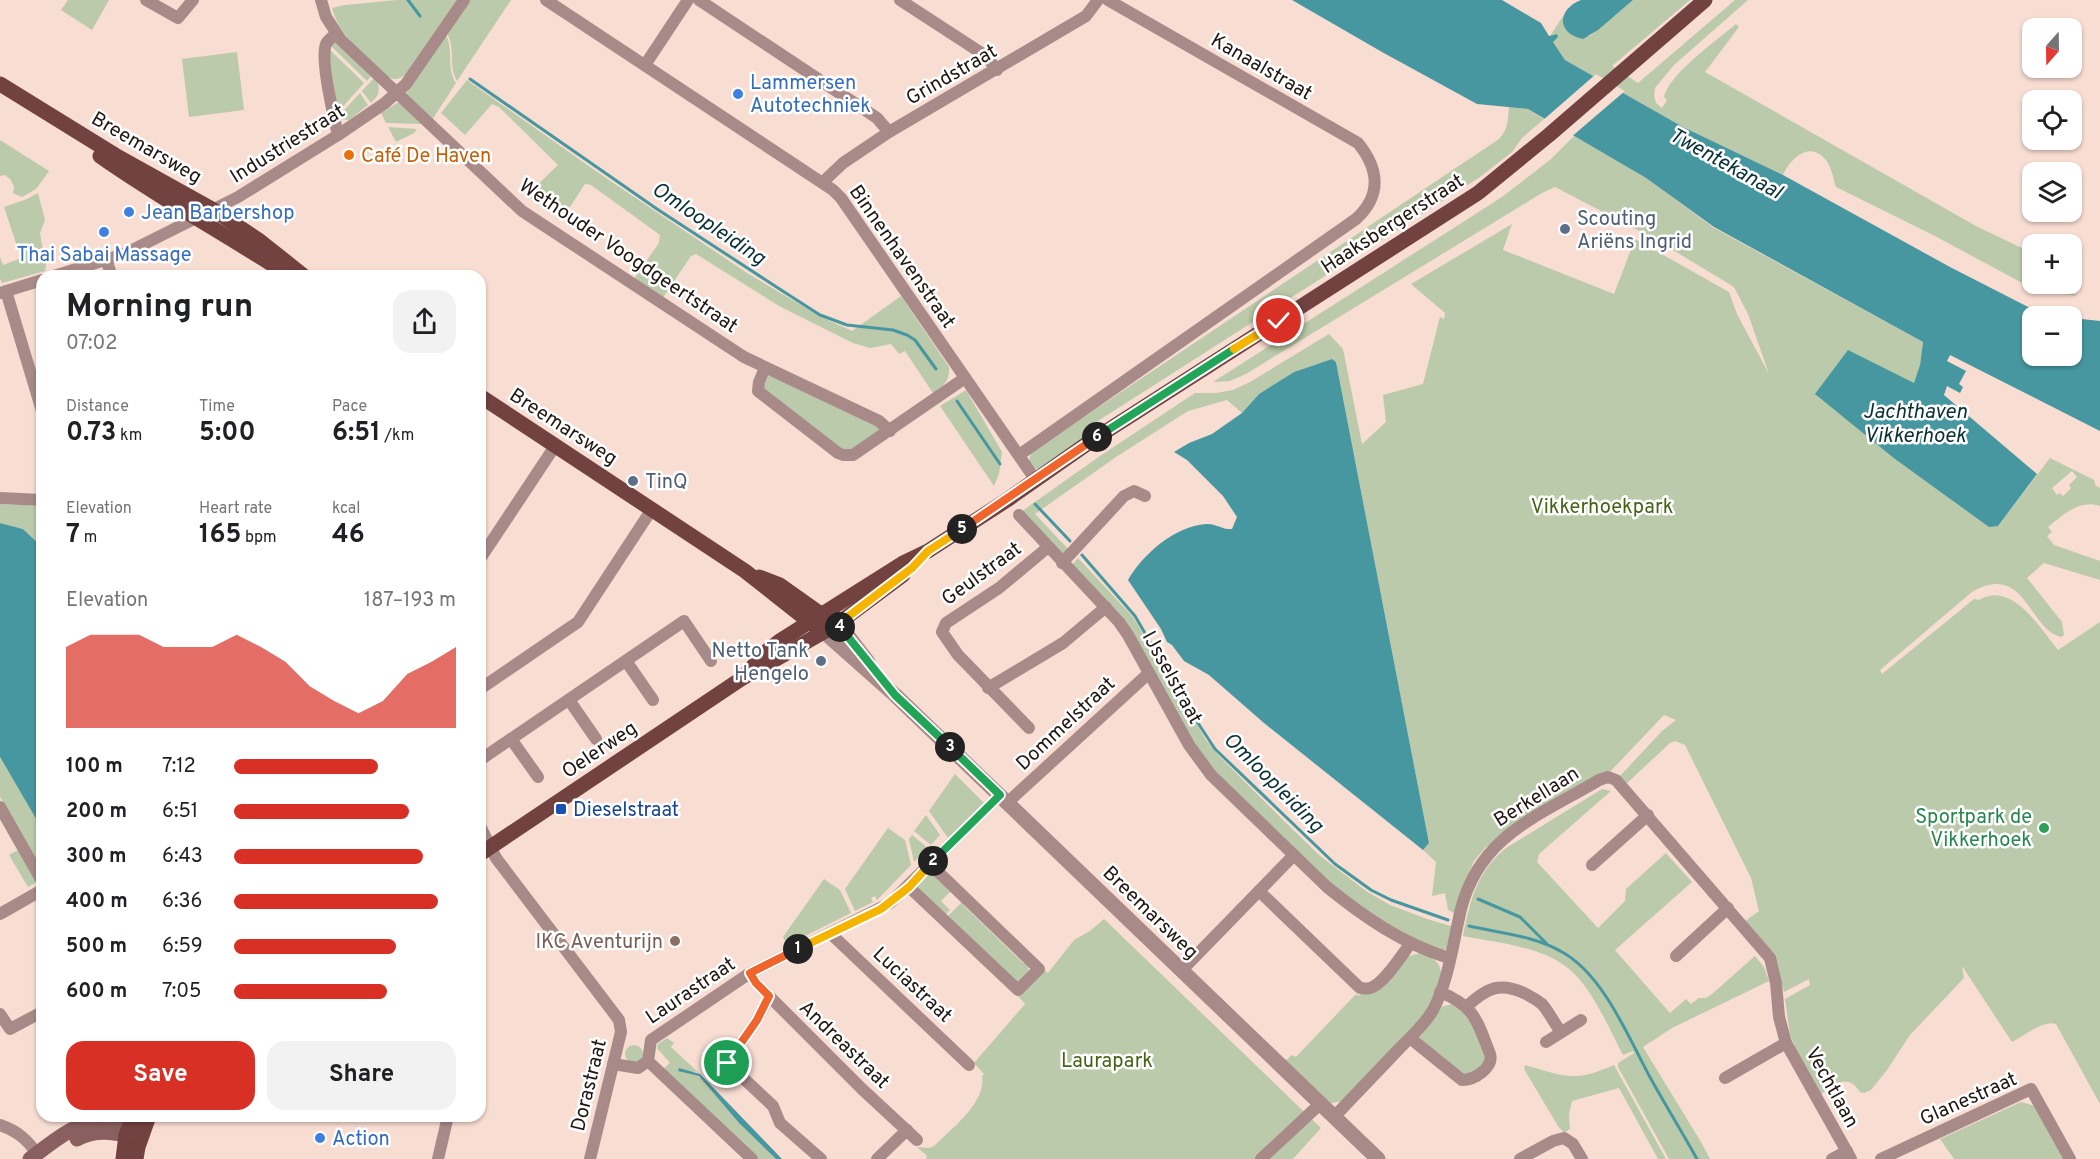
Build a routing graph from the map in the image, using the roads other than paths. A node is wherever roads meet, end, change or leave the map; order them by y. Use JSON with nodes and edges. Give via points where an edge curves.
{"nodes":[{"id":1,"x":146,"y":0,"type":"edge"},
{"id":2,"x":193,"y":0,"type":"edge"},
{"id":3,"x":321,"y":0,"type":"edge"},
{"id":4,"x":464,"y":0,"type":"edge"},
{"id":5,"x":546,"y":0,"type":"edge"},
{"id":6,"x":688,"y":0,"type":"edge"},
{"id":7,"x":699,"y":0,"type":"edge"},
{"id":8,"x":900,"y":0,"type":"edge"},
{"id":9,"x":1098,"y":0,"type":"edge"},
{"id":10,"x":1108,"y":0,"type":"edge"},
{"id":11,"x":1705,"y":0,"type":"edge"},
{"id":12,"x":336,"y":33,"type":"junction"},
{"id":13,"x":645,"y":65,"type":"junction"},
{"id":14,"x":998,"y":70,"type":"junction"},
{"id":15,"x":0,"y":84,"type":"edge"},
{"id":16,"x":397,"y":93,"type":"junction"},
{"id":17,"x":25,"y":101,"type":"junction"},
{"id":18,"x":889,"y":132,"type":"junction"},
{"id":19,"x":338,"y":135,"type":"junction"},
{"id":20,"x":823,"y":182,"type":"junction"},
{"id":21,"x":1376,"y":184,"type":"joint"},
{"id":22,"x":212,"y":209,"type":"junction"},
{"id":23,"x":197,"y":217,"type":"junction"},
{"id":24,"x":106,"y":260,"type":"junction"},
{"id":25,"x":74,"y":270,"type":"edge"},
{"id":26,"x":110,"y":270,"type":"edge"},
{"id":27,"x":281,"y":270,"type":"edge"},
{"id":28,"x":296,"y":270,"type":"edge"},
{"id":29,"x":36,"y":282,"type":"edge"},
{"id":30,"x":3,"y":292,"type":"edge"},
{"id":31,"x":765,"y":368,"type":"junction"},
{"id":32,"x":965,"y":378,"type":"junction"},
{"id":33,"x":36,"y":393,"type":"edge"},
{"id":34,"x":486,"y":400,"type":"edge"},
{"id":35,"x":890,"y":431,"type":"junction"},
{"id":36,"x":555,"y":446,"type":"junction"},
{"id":37,"x":1019,"y":455,"type":"junction"},
{"id":38,"x":1035,"y":479,"type":"junction"},
{"id":39,"x":1145,"y":496,"type":"dead end"},
{"id":40,"x":0,"y":498,"type":"edge"},
{"id":41,"x":36,"y":500,"type":"edge"},
{"id":42,"x":652,"y":509,"type":"junction"},
{"id":43,"x":1019,"y":516,"type":"dead end"},
{"id":44,"x":1047,"y":548,"type":"junction"},
{"id":45,"x":486,"y":550,"type":"edge"},
{"id":46,"x":928,"y":551,"type":"junction"},
{"id":47,"x":1062,"y":563,"type":"junction"},
{"id":48,"x":1106,"y":607,"type":"junction"},
{"id":49,"x":816,"y":618,"type":"junction"},
{"id":50,"x":830,"y":628,"type":"junction"},
{"id":51,"x":626,"y":661,"type":"junction"},
{"id":52,"x":711,"y":661,"type":"dead end"},
{"id":53,"x":1149,"y":673,"type":"junction"},
{"id":54,"x":741,"y":678,"type":"junction"},
{"id":55,"x":486,"y":685,"type":"edge"},
{"id":56,"x":988,"y":688,"type":"junction"},
{"id":57,"x":569,"y":700,"type":"junction"},
{"id":58,"x":653,"y":700,"type":"dead end"},
{"id":59,"x":1029,"y":728,"type":"dead end"},
{"id":60,"x":511,"y":739,"type":"junction"},
{"id":61,"x":596,"y":739,"type":"dead end"},
{"id":62,"x":486,"y":756,"type":"edge"},
{"id":63,"x":538,"y":777,"type":"dead end"},
{"id":64,"x":1612,"y":778,"type":"joint"},
{"id":65,"x":1004,"y":799,"type":"junction"},
{"id":66,"x":0,"y":807,"type":"edge"},
{"id":67,"x":1648,"y":815,"type":"junction"},
{"id":68,"x":486,"y":850,"type":"edge"},
{"id":69,"x":486,"y":852,"type":"edge"},
{"id":70,"x":1294,"y":855,"type":"junction"},
{"id":71,"x":930,"y":864,"type":"junction"},
{"id":72,"x":1592,"y":865,"type":"dead end"},
{"id":73,"x":36,"y":870,"type":"edge"},
{"id":74,"x":909,"y":887,"type":"junction"},
{"id":75,"x":1259,"y":891,"type":"junction"},
{"id":76,"x":36,"y":893,"type":"edge"},
{"id":77,"x":1728,"y":908,"type":"junction"},
{"id":78,"x":0,"y":914,"type":"edge"},
{"id":79,"x":830,"y":933,"type":"junction"},
{"id":80,"x":1410,"y":944,"type":"junction"},
{"id":81,"x":1676,"y":956,"type":"dead end"},
{"id":82,"x":1449,"y":958,"type":"junction"},
{"id":83,"x":1182,"y":970,"type":"junction"},
{"id":84,"x":750,"y":973,"type":"junction"},
{"id":85,"x":1440,"y":992,"type":"junction"},
{"id":86,"x":769,"y":996,"type":"junction"},
{"id":87,"x":1467,"y":1006,"type":"junction"},
{"id":88,"x":0,"y":1014,"type":"edge"},
{"id":89,"x":36,"y":1015,"type":"edge"},
{"id":90,"x":1581,"y":1020,"type":"dead end"},
{"id":91,"x":1560,"y":1032,"type":"junction"},
{"id":92,"x":1410,"y":1038,"type":"junction"},
{"id":93,"x":1546,"y":1042,"type":"dead end"},
{"id":94,"x":1786,"y":1043,"type":"junction"},
{"id":95,"x":648,"y":1061,"type":"junction"},
{"id":96,"x":613,"y":1064,"type":"junction"},
{"id":97,"x":969,"y":1065,"type":"dead end"},
{"id":98,"x":1725,"y":1078,"type":"dead end"},
{"id":99,"x":1320,"y":1104,"type":"junction"},
{"id":100,"x":1334,"y":1117,"type":"junction"},
{"id":101,"x":90,"y":1122,"type":"edge"},
{"id":102,"x":118,"y":1122,"type":"edge"},
{"id":103,"x":447,"y":1122,"type":"edge"},
{"id":104,"x":0,"y":1125,"type":"edge"},
{"id":105,"x":137,"y":1126,"type":"edge"},
{"id":106,"x":907,"y":1131,"type":"junction"},
{"id":107,"x":917,"y":1140,"type":"dead end"},
{"id":108,"x":1849,"y":1155,"type":"edge"},
{"id":109,"x":37,"y":1157,"type":"edge"},
{"id":110,"x":123,"y":1159,"type":"edge"},
{"id":111,"x":135,"y":1159,"type":"edge"},
{"id":112,"x":438,"y":1159,"type":"edge"},
{"id":113,"x":590,"y":1159,"type":"edge"},
{"id":114,"x":752,"y":1159,"type":"edge"},
{"id":115,"x":820,"y":1159,"type":"edge"},
{"id":116,"x":877,"y":1159,"type":"edge"},
{"id":117,"x":1261,"y":1159,"type":"edge"},
{"id":118,"x":1378,"y":1159,"type":"edge"},
{"id":119,"x":1520,"y":1159,"type":"edge"},
{"id":120,"x":1582,"y":1159,"type":"edge"},
{"id":121,"x":1832,"y":1159,"type":"edge"},
{"id":122,"x":1881,"y":1159,"type":"edge"},
{"id":123,"x":2070,"y":1159,"type":"edge"}],
"edges":[{"from":1,"to":2,"type":"street","via":[[178,18]]},
{"from":3,"to":12,"type":"street","name":"Wethouder Voogdgeertstraat"},
{"from":4,"to":16,"type":"street","name":"Industriestraat"},
{"from":5,"to":13,"type":"street","name":"Binnenhavenstraat"},
{"from":6,"to":13,"type":"street"},
{"from":7,"to":18,"type":"street","via":[[877,118]]},
{"from":8,"to":14,"type":"street","via":[[986,56]]},
{"from":9,"to":14,"type":"street","name":"Grindstraat","via":[[1086,16]]},
{"from":10,"to":21,"type":"street","name":"Kanaalstraat","via":[[1358,143],[1369,157]]},
{"from":11,"to":38,"type":"main road","name":"Haaksbergerstraat","via":[[1478,193]]},
{"from":12,"to":16,"type":"street","name":"Wethouder Voogdgeertstraat"},
{"from":12,"to":19,"type":"street","via":[[326,44],[325,63]]},
{"from":13,"to":20,"type":"street","name":"Binnenhavenstraat"},
{"from":14,"to":18,"type":"street","name":"Grindstraat"},
{"from":15,"to":17,"type":"main road","name":"Breemarsweg"},
{"from":16,"to":19,"type":"street","name":"Industriestraat"},
{"from":16,"to":31,"type":"street","name":"Wethouder Voogdgeertstraat","via":[[522,211]]},
{"from":17,"to":22,"type":"main road","name":"Breemarsweg"},
{"from":17,"to":23,"type":"main road","name":"Breemarsweg","via":[[155,194]]},
{"from":18,"to":20,"type":"street","name":"Grindstraat","via":[[843,163]]},
{"from":19,"to":22,"type":"street","name":"Industriestraat"},
{"from":20,"to":32,"type":"street","name":"Binnenhavenstraat","via":[[841,198]]},
{"from":21,"to":37,"type":"street","name":"Haaksbergerstraat","via":[[1366,209],[1356,219]]},
{"from":22,"to":23,"type":"street","name":"Industriestraat"},
{"from":22,"to":28,"type":"main road","name":"Breemarsweg"},
{"from":23,"to":24,"type":"street","name":"Industriestraat"},
{"from":23,"to":27,"type":"main road","name":"Breemarsweg"},
{"from":24,"to":25,"type":"street","name":"Industriestraat"},
{"from":24,"to":26,"type":"street"},
{"from":29,"to":30,"type":"street"},
{"from":30,"to":33,"type":"street"},
{"from":31,"to":35,"type":"street","name":"Wethouder Voogdgeertstraat","via":[[879,421]]},
{"from":31,"to":35,"type":"street","via":[[758,391],[838,453],[853,455]]},
{"from":32,"to":35,"type":"street"},
{"from":32,"to":37,"type":"street","name":"Binnenhavenstraat"},
{"from":34,"to":36,"type":"main road","name":"Breemarsweg"},
{"from":36,"to":42,"type":"main road","name":"Breemarsweg"},
{"from":36,"to":45,"type":"street"},
{"from":37,"to":38,"type":"street","name":"Binnenhavenstraat"},
{"from":38,"to":46,"type":"main road","name":"Haaksbergerstraat"},
{"from":39,"to":47,"type":"street","via":[[1134,491],[1124,496]]},
{"from":40,"to":41,"type":"street"},
{"from":42,"to":49,"type":"main road","name":"Breemarsweg"},
{"from":42,"to":55,"type":"street","via":[[578,622]]},
{"from":43,"to":44,"type":"street","name":"IJsselstraat"},
{"from":44,"to":47,"type":"street","name":"IJsselstraat"},
{"from":44,"to":56,"type":"street","name":"Geulstraat","via":[[999,588],[946,623],[942,632]]},
{"from":46,"to":49,"type":"main road","name":"Haaksbergerstraat"},
{"from":46,"to":50,"type":"main road","name":"Haaksbergerstraat","via":[[912,568]]},
{"from":47,"to":48,"type":"street","name":"IJsselstraat"},
{"from":48,"to":53,"type":"street","name":"IJsselstraat","via":[[1128,635]]},
{"from":48,"to":56,"type":"street","via":[[1063,643]]},
{"from":49,"to":50,"type":"main road","name":"Breemarsweg"},
{"from":49,"to":54,"type":"main road","name":"Oelerweg","via":[[768,650]]},
{"from":50,"to":54,"type":"main road","name":"Oelerweg"},
{"from":50,"to":65,"type":"street","name":"Breemarsweg"},
{"from":51,"to":52,"type":"street","via":[[684,621]]},
{"from":51,"to":57,"type":"street"},
{"from":51,"to":58,"type":"street"},
{"from":53,"to":65,"type":"street","name":"Dommelstraat"},
{"from":53,"to":70,"type":"street","name":"IJsselstraat","via":[[1189,746],[1211,775]]},
{"from":54,"to":68,"type":"main road","name":"Oelerweg"},
{"from":56,"to":59,"type":"street","name":"Geulstraat"},
{"from":57,"to":60,"type":"street"},
{"from":57,"to":61,"type":"street","name":"Oelerweg"},
{"from":60,"to":62,"type":"street"},
{"from":60,"to":63,"type":"street","name":"Oelerweg"},
{"from":64,"to":67,"type":"street","name":"Vechtlaan"},
{"from":64,"to":82,"type":"street","name":"Berkellaan","via":[[1599,780],[1516,829],[1487,854],[1465,893]]},
{"from":65,"to":71,"type":"street","name":"Laurastraat"},
{"from":65,"to":83,"type":"street","name":"Breemarsweg"},
{"from":66,"to":73,"type":"street"},
{"from":67,"to":72,"type":"street"},
{"from":67,"to":77,"type":"street","name":"Vechtlaan"},
{"from":69,"to":96,"type":"street","name":"Dorastraat","via":[[496,858],[619,1020],[621,1032]]},
{"from":70,"to":75,"type":"street"},
{"from":70,"to":80,"type":"street","name":"IJsselstraat","via":[[1343,900]]},
{"from":71,"to":74,"type":"street","name":"Laurastraat"},
{"from":71,"to":74,"type":"street","via":[[1039,969],[1018,990]]},
{"from":74,"to":79,"type":"street","name":"Laurastraat","via":[[881,909]]},
{"from":75,"to":80,"type":"street","via":[[1360,988],[1378,983]]},
{"from":75,"to":83,"type":"street"},
{"from":76,"to":78,"type":"street"},
{"from":77,"to":81,"type":"street"},
{"from":77,"to":94,"type":"street","name":"Vechtlaan","via":[[1770,958]]},
{"from":79,"to":84,"type":"street","name":"Laurastraat"},
{"from":79,"to":97,"type":"street","name":"Luciastraat"},
{"from":80,"to":82,"type":"street","name":"IJsselstraat"},
{"from":82,"to":85,"type":"street","name":"Berkellaan"},
{"from":83,"to":99,"type":"street","name":"Breemarsweg"},
{"from":84,"to":86,"type":"street","name":"Andreastraat"},
{"from":84,"to":95,"type":"street","name":"Laurastraat","via":[[651,1040]]},
{"from":85,"to":87,"type":"street"},
{"from":85,"to":92,"type":"street","name":"Berkellaan","via":[[1431,1012]]},
{"from":86,"to":106,"type":"street","name":"Andreastraat"},
{"from":86,"to":115,"type":"street","via":[[727,1063],[773,1106],[780,1123]]},
{"from":87,"to":91,"type":"street","via":[[1496,987],[1505,986],[1533,997]]},
{"from":87,"to":92,"type":"street","via":[[1492,1059],[1490,1066],[1467,1080],[1455,1077]]},
{"from":88,"to":89,"type":"street","via":[[10,1029]]},
{"from":90,"to":91,"type":"street"},
{"from":91,"to":93,"type":"street"},
{"from":92,"to":100,"type":"street","name":"Berkellaan"},
{"from":94,"to":98,"type":"street","name":"Vechtlaan"},
{"from":94,"to":108,"type":"street","name":"Vechtlaan"},
{"from":95,"to":96,"type":"street","via":[[638,1068]]},
{"from":95,"to":114,"type":"street"},
{"from":96,"to":113,"type":"street","name":"Dorastraat"},
{"from":99,"to":100,"type":"street","name":"Breemarsweg"},
{"from":99,"to":117,"type":"street"},
{"from":100,"to":118,"type":"street","name":"Breemarsweg"},
{"from":101,"to":109,"type":"main road","via":[[75,1128]]},
{"from":102,"to":105,"type":"main road"},
{"from":103,"to":112,"type":"street"},
{"from":104,"to":109,"type":"street","via":[[26,1139]]},
{"from":105,"to":110,"type":"main road"},
{"from":105,"to":111,"type":"main road"},
{"from":106,"to":107,"type":"street","name":"Andreastraat"},
{"from":106,"to":116,"type":"street"},
{"from":108,"to":121,"type":"street","name":"Vechtlaan"},
{"from":119,"to":120,"type":"street","via":[[1564,1138]]},
{"from":122,"to":123,"type":"street","name":"Glanestraat","via":[[2031,1089]]}]}
